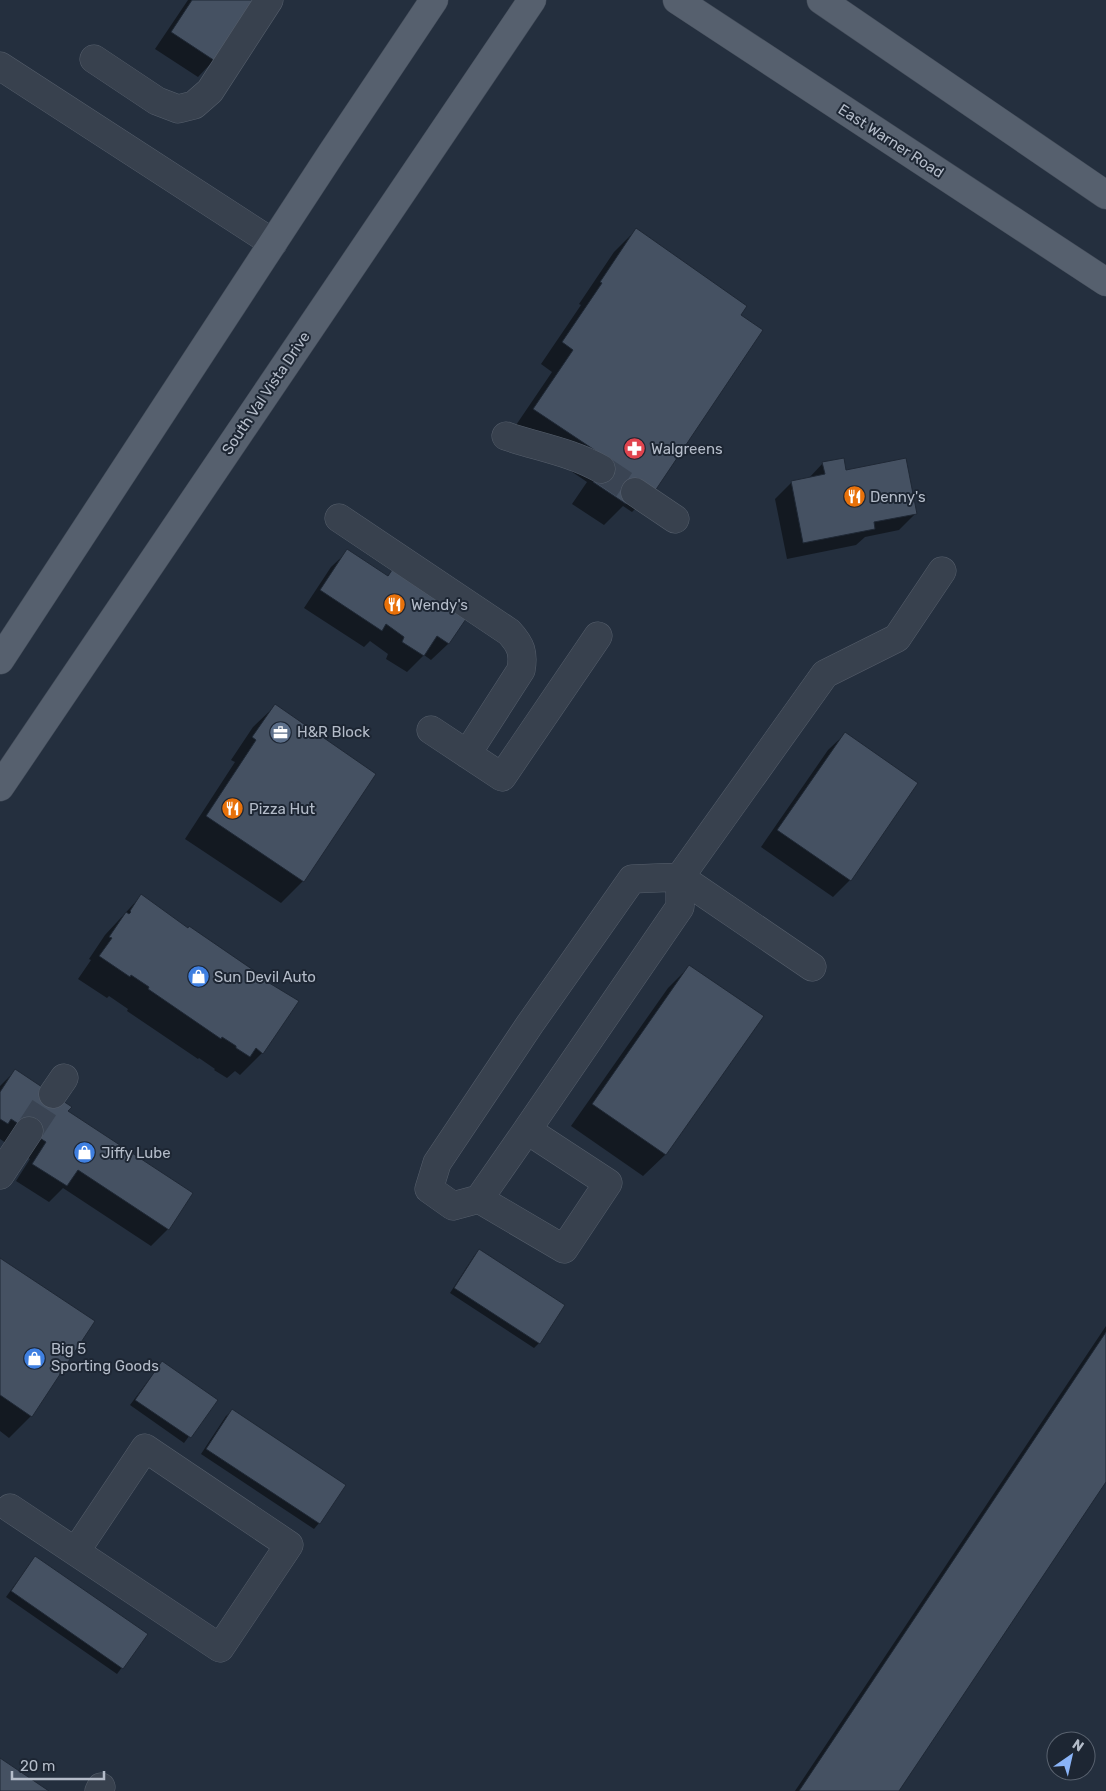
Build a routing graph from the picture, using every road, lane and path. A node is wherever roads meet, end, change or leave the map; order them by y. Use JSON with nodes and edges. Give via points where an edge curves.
{"nodes":[{"id":1,"x":269,"y":0,"type":"edge"},
{"id":2,"x":434,"y":0,"type":"edge"},
{"id":3,"x":532,"y":0,"type":"edge"},
{"id":4,"x":677,"y":0,"type":"edge"},
{"id":5,"x":821,"y":0,"type":"edge"},
{"id":6,"x":94,"y":59,"type":"dead end"},
{"id":7,"x":0,"y":66,"type":"edge"},
{"id":8,"x":1106,"y":195,"type":"edge"},
{"id":9,"x":274,"y":243,"type":"junction"},
{"id":10,"x":1106,"y":282,"type":"edge"},
{"id":11,"x":506,"y":436,"type":"dead end"},
{"id":12,"x":601,"y":469,"type":"tunnel mouth"},
{"id":13,"x":635,"y":492,"type":"tunnel mouth"},
{"id":14,"x":339,"y":518,"type":"dead end"},
{"id":15,"x":675,"y":520,"type":"dead end"},
{"id":16,"x":942,"y":571,"type":"dead end"},
{"id":17,"x":598,"y":636,"type":"dead end"},
{"id":18,"x":0,"y":660,"type":"edge"},
{"id":19,"x":431,"y":730,"type":"dead end"},
{"id":20,"x":468,"y":754,"type":"junction"},
{"id":21,"x":1,"y":783,"type":"edge"},
{"id":22,"x":680,"y":877,"type":"junction"},
{"id":23,"x":812,"y":967,"type":"dead end"},
{"id":24,"x":527,"y":1130,"type":"junction"},
{"id":25,"x":29,"y":1131,"type":"tunnel mouth"},
{"id":26,"x":0,"y":1175,"type":"edge"},
{"id":27,"x":479,"y":1199,"type":"junction"},
{"id":28,"x":10,"y":1508,"type":"dead end"},
{"id":29,"x":76,"y":1551,"type":"junction"}],
"edges":[{"from":1,"to":6,"type":"lane","via":[[210,91],[194,105],[178,109],[157,101]]},
{"from":2,"to":9,"type":"main road"},
{"from":3,"to":21,"type":"main road","name":"South Val Vista Drive"},
{"from":4,"to":10,"type":"main road","name":"East Warner Road"},
{"from":5,"to":8,"type":"main road"},
{"from":7,"to":9,"type":"lane"},
{"from":9,"to":18,"type":"main road"},
{"from":11,"to":12,"type":"lane","via":[[566,453]]},
{"from":13,"to":15,"type":"lane"},
{"from":14,"to":20,"type":"lane","via":[[516,639],[524,656],[521,670]]},
{"from":16,"to":22,"type":"lane","via":[[897,638],[825,674]]},
{"from":17,"to":20,"type":"lane","via":[[502,777]]},
{"from":19,"to":20,"type":"lane"},
{"from":22,"to":23,"type":"lane"},
{"from":22,"to":24,"type":"lane","via":[[680,906]]},
{"from":22,"to":27,"type":"lane","via":[[632,879],[437,1164],[429,1189],[453,1206]]},
{"from":24,"to":27,"type":"lane"},
{"from":24,"to":27,"type":"lane","via":[[608,1183],[564,1249]]},
{"from":25,"to":26,"type":"lane"},
{"from":28,"to":29,"type":"lane"},
{"from":29,"to":29,"type":"lane","via":[[220,1648],[289,1545],[144,1448]]}]}
